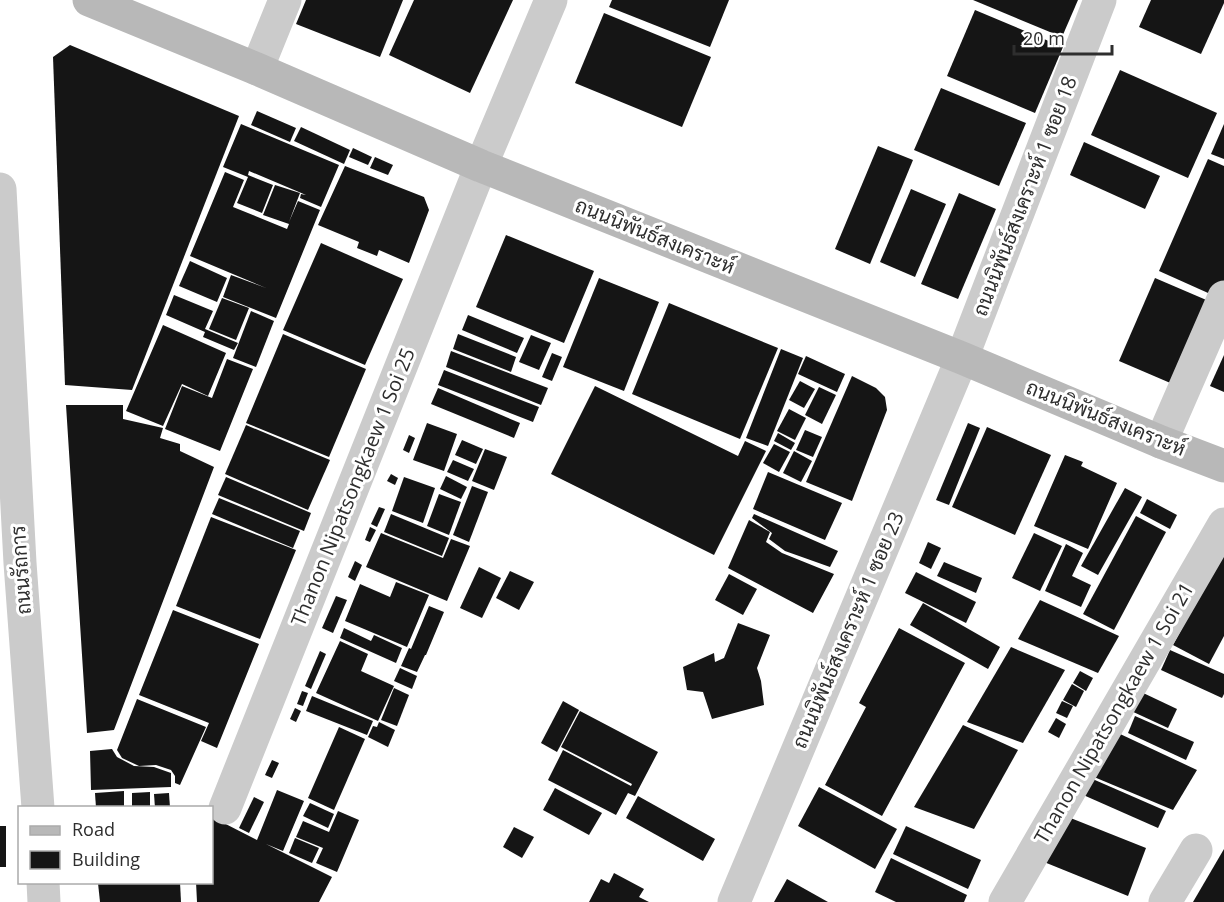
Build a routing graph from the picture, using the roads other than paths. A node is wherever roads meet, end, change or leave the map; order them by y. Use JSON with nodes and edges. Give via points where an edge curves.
{"nodes":[{"id":1,"x":89,"y":0,"type":"edge"},
{"id":2,"x":285,"y":0,"type":"edge"},
{"id":3,"x":551,"y":0,"type":"edge"},
{"id":4,"x":1100,"y":0,"type":"edge"},
{"id":5,"x":133,"y":9,"type":"edge"},
{"id":6,"x":257,"y":69,"type":"junction"},
{"id":7,"x":480,"y":166,"type":"junction"},
{"id":8,"x":0,"y":189,"type":"edge"},
{"id":9,"x":1224,"y":297,"type":"edge"},
{"id":10,"x":962,"y":358,"type":"junction"},
{"id":11,"x":1161,"y":442,"type":"junction"},
{"id":12,"x":1224,"y":466,"type":"edge"},
{"id":13,"x":1224,"y":524,"type":"edge"},
{"id":14,"x":10,"y":563,"type":"edge"},
{"id":15,"x":38,"y":806,"type":"edge"},
{"id":16,"x":225,"y":808,"type":"dead end"},
{"id":17,"x":1196,"y":850,"type":"dead end"},
{"id":18,"x":43,"y":884,"type":"edge"},
{"id":19,"x":44,"y":902,"type":"edge"},
{"id":20,"x":734,"y":902,"type":"edge"},
{"id":21,"x":1005,"y":902,"type":"edge"},
{"id":22,"x":1165,"y":902,"type":"edge"}],
"edges":[{"from":1,"to":5,"type":"main road","name":"ถนนนิพันธ์สงเคราะห์"},
{"from":2,"to":6,"type":"street"},
{"from":3,"to":7,"type":"street","name":"Thanon Nipatsongkaew 1 Soi 25"},
{"from":4,"to":10,"type":"street","name":"ถนนนิพันธ์สงเคราะห์ 1 ซอย 18"},
{"from":5,"to":6,"type":"main road","name":"ถนนนิพันธ์สงเคราะห์"},
{"from":6,"to":7,"type":"main road","name":"ถนนนิพันธ์สงเคราะห์"},
{"from":7,"to":10,"type":"main road","name":"ถนนนิพันธ์สงเคราะห์"},
{"from":7,"to":16,"type":"street","name":"Thanon Nipatsongkaew 1 Soi 25"},
{"from":8,"to":14,"type":"street","name":"ถนนรัถการ"},
{"from":9,"to":11,"type":"street"},
{"from":10,"to":11,"type":"main road","name":"ถนนนิพันธ์สงเคราะห์"},
{"from":10,"to":20,"type":"street","name":"ถนนนิพันธ์สงเคราะห์ 1 ซอย 23"},
{"from":11,"to":12,"type":"main road","name":"ถนนนิพันธ์สงเคราะห์"},
{"from":13,"to":21,"type":"street","name":"Thanon Nipatsongkaew 1 Soi 21"},
{"from":14,"to":15,"type":"street","name":"ถนนรัถการ"},
{"from":17,"to":22,"type":"street"},
{"from":18,"to":19,"type":"street"}]}
